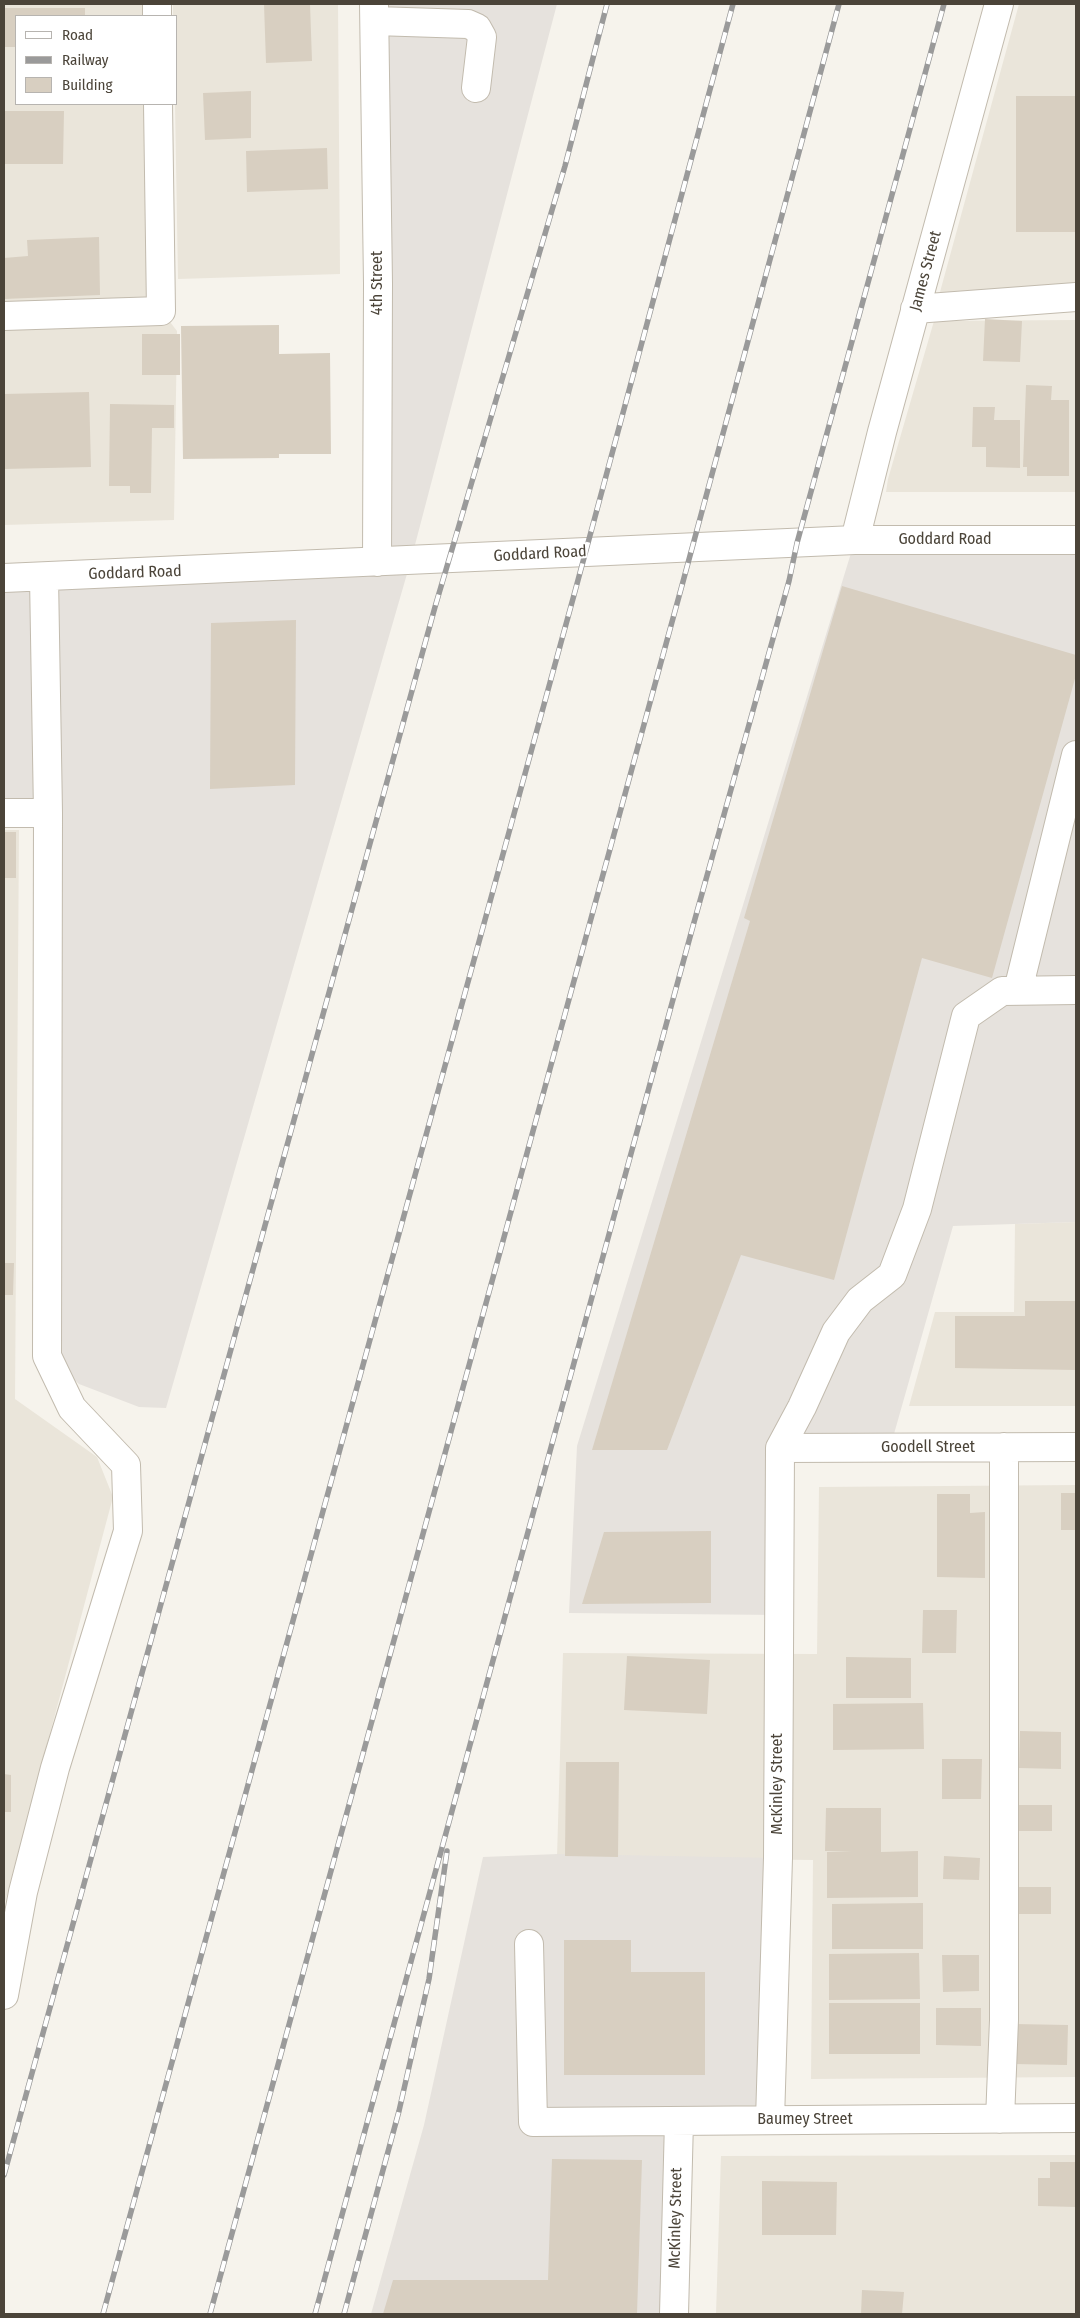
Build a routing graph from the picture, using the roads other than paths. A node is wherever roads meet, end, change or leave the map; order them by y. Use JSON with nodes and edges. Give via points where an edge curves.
{"nodes":[{"id":1,"x":999,"y":4,"type":"edge"},
{"id":2,"x":374,"y":12,"type":"edge"},
{"id":3,"x":476,"y":88,"type":"dead end"},
{"id":4,"x":158,"y":105,"type":"edge"},
{"id":5,"x":1076,"y":297,"type":"edge"},
{"id":6,"x":915,"y":308,"type":"junction"},
{"id":7,"x":4,"y":316,"type":"edge"},
{"id":8,"x":855,"y":540,"type":"junction"},
{"id":9,"x":1076,"y":540,"type":"edge"},
{"id":10,"x":377,"y":562,"type":"junction"},
{"id":11,"x":44,"y":577,"type":"junction"},
{"id":12,"x":4,"y":578,"type":"edge"},
{"id":13,"x":1076,"y":760,"type":"edge"},
{"id":14,"x":4,"y":813,"type":"edge"},
{"id":15,"x":48,"y":813,"type":"junction"},
{"id":16,"x":1076,"y":990,"type":"edge"},
{"id":17,"x":1010,"y":991,"type":"junction"},
{"id":18,"x":1076,"y":1447,"type":"edge"},
{"id":19,"x":780,"y":1448,"type":"junction"},
{"id":20,"x":1004,"y":1448,"type":"junction"},
{"id":21,"x":529,"y":1944,"type":"dead end"},
{"id":22,"x":4,"y":1995,"type":"edge"},
{"id":23,"x":1076,"y":2118,"type":"edge"},
{"id":24,"x":1000,"y":2119,"type":"junction"},
{"id":25,"x":770,"y":2120,"type":"junction"},
{"id":26,"x":679,"y":2121,"type":"junction"},
{"id":27,"x":674,"y":2314,"type":"edge"}],
"edges":[{"from":1,"to":6,"type":"street","name":"James Street"},
{"from":2,"to":3,"type":"street","via":[[468,24],[477,28],[482,37]]},
{"from":2,"to":10,"type":"street","name":"4th Street","via":[[378,284]]},
{"from":4,"to":7,"type":"street","via":[[161,311]]},
{"from":5,"to":6,"type":"street"},
{"from":6,"to":8,"type":"street","name":"James Street"},
{"from":8,"to":9,"type":"street","name":"Goddard Road"},
{"from":8,"to":10,"type":"street","name":"Goddard Road"},
{"from":10,"to":11,"type":"street","name":"Goddard Road"},
{"from":11,"to":12,"type":"street","name":"Goddard Road"},
{"from":11,"to":15,"type":"street"},
{"from":13,"to":17,"type":"street"},
{"from":14,"to":15,"type":"street"},
{"from":15,"to":22,"type":"street","via":[[47,1356],[72,1408],[126,1465],[128,1530],[55,1768],[23,1892]]},
{"from":16,"to":17,"type":"street"},
{"from":17,"to":19,"type":"street","via":[[966,1016],[917,1209],[892,1274],[860,1300],[836,1332]]},
{"from":18,"to":20,"type":"street","name":"Goodell Street"},
{"from":19,"to":20,"type":"street","name":"Goodell Street"},
{"from":19,"to":25,"type":"street","name":"McKinley Street","via":[[778,1858]]},
{"from":20,"to":24,"type":"street","via":[[1004,2020]]},
{"from":21,"to":26,"type":"street","name":"Baumey Street","via":[[533,2122]]},
{"from":23,"to":24,"type":"street","name":"Baumey Street"},
{"from":24,"to":25,"type":"street","name":"Baumey Street"},
{"from":25,"to":26,"type":"street","name":"Baumey Street"},
{"from":26,"to":27,"type":"street","name":"McKinley Street"}]}
